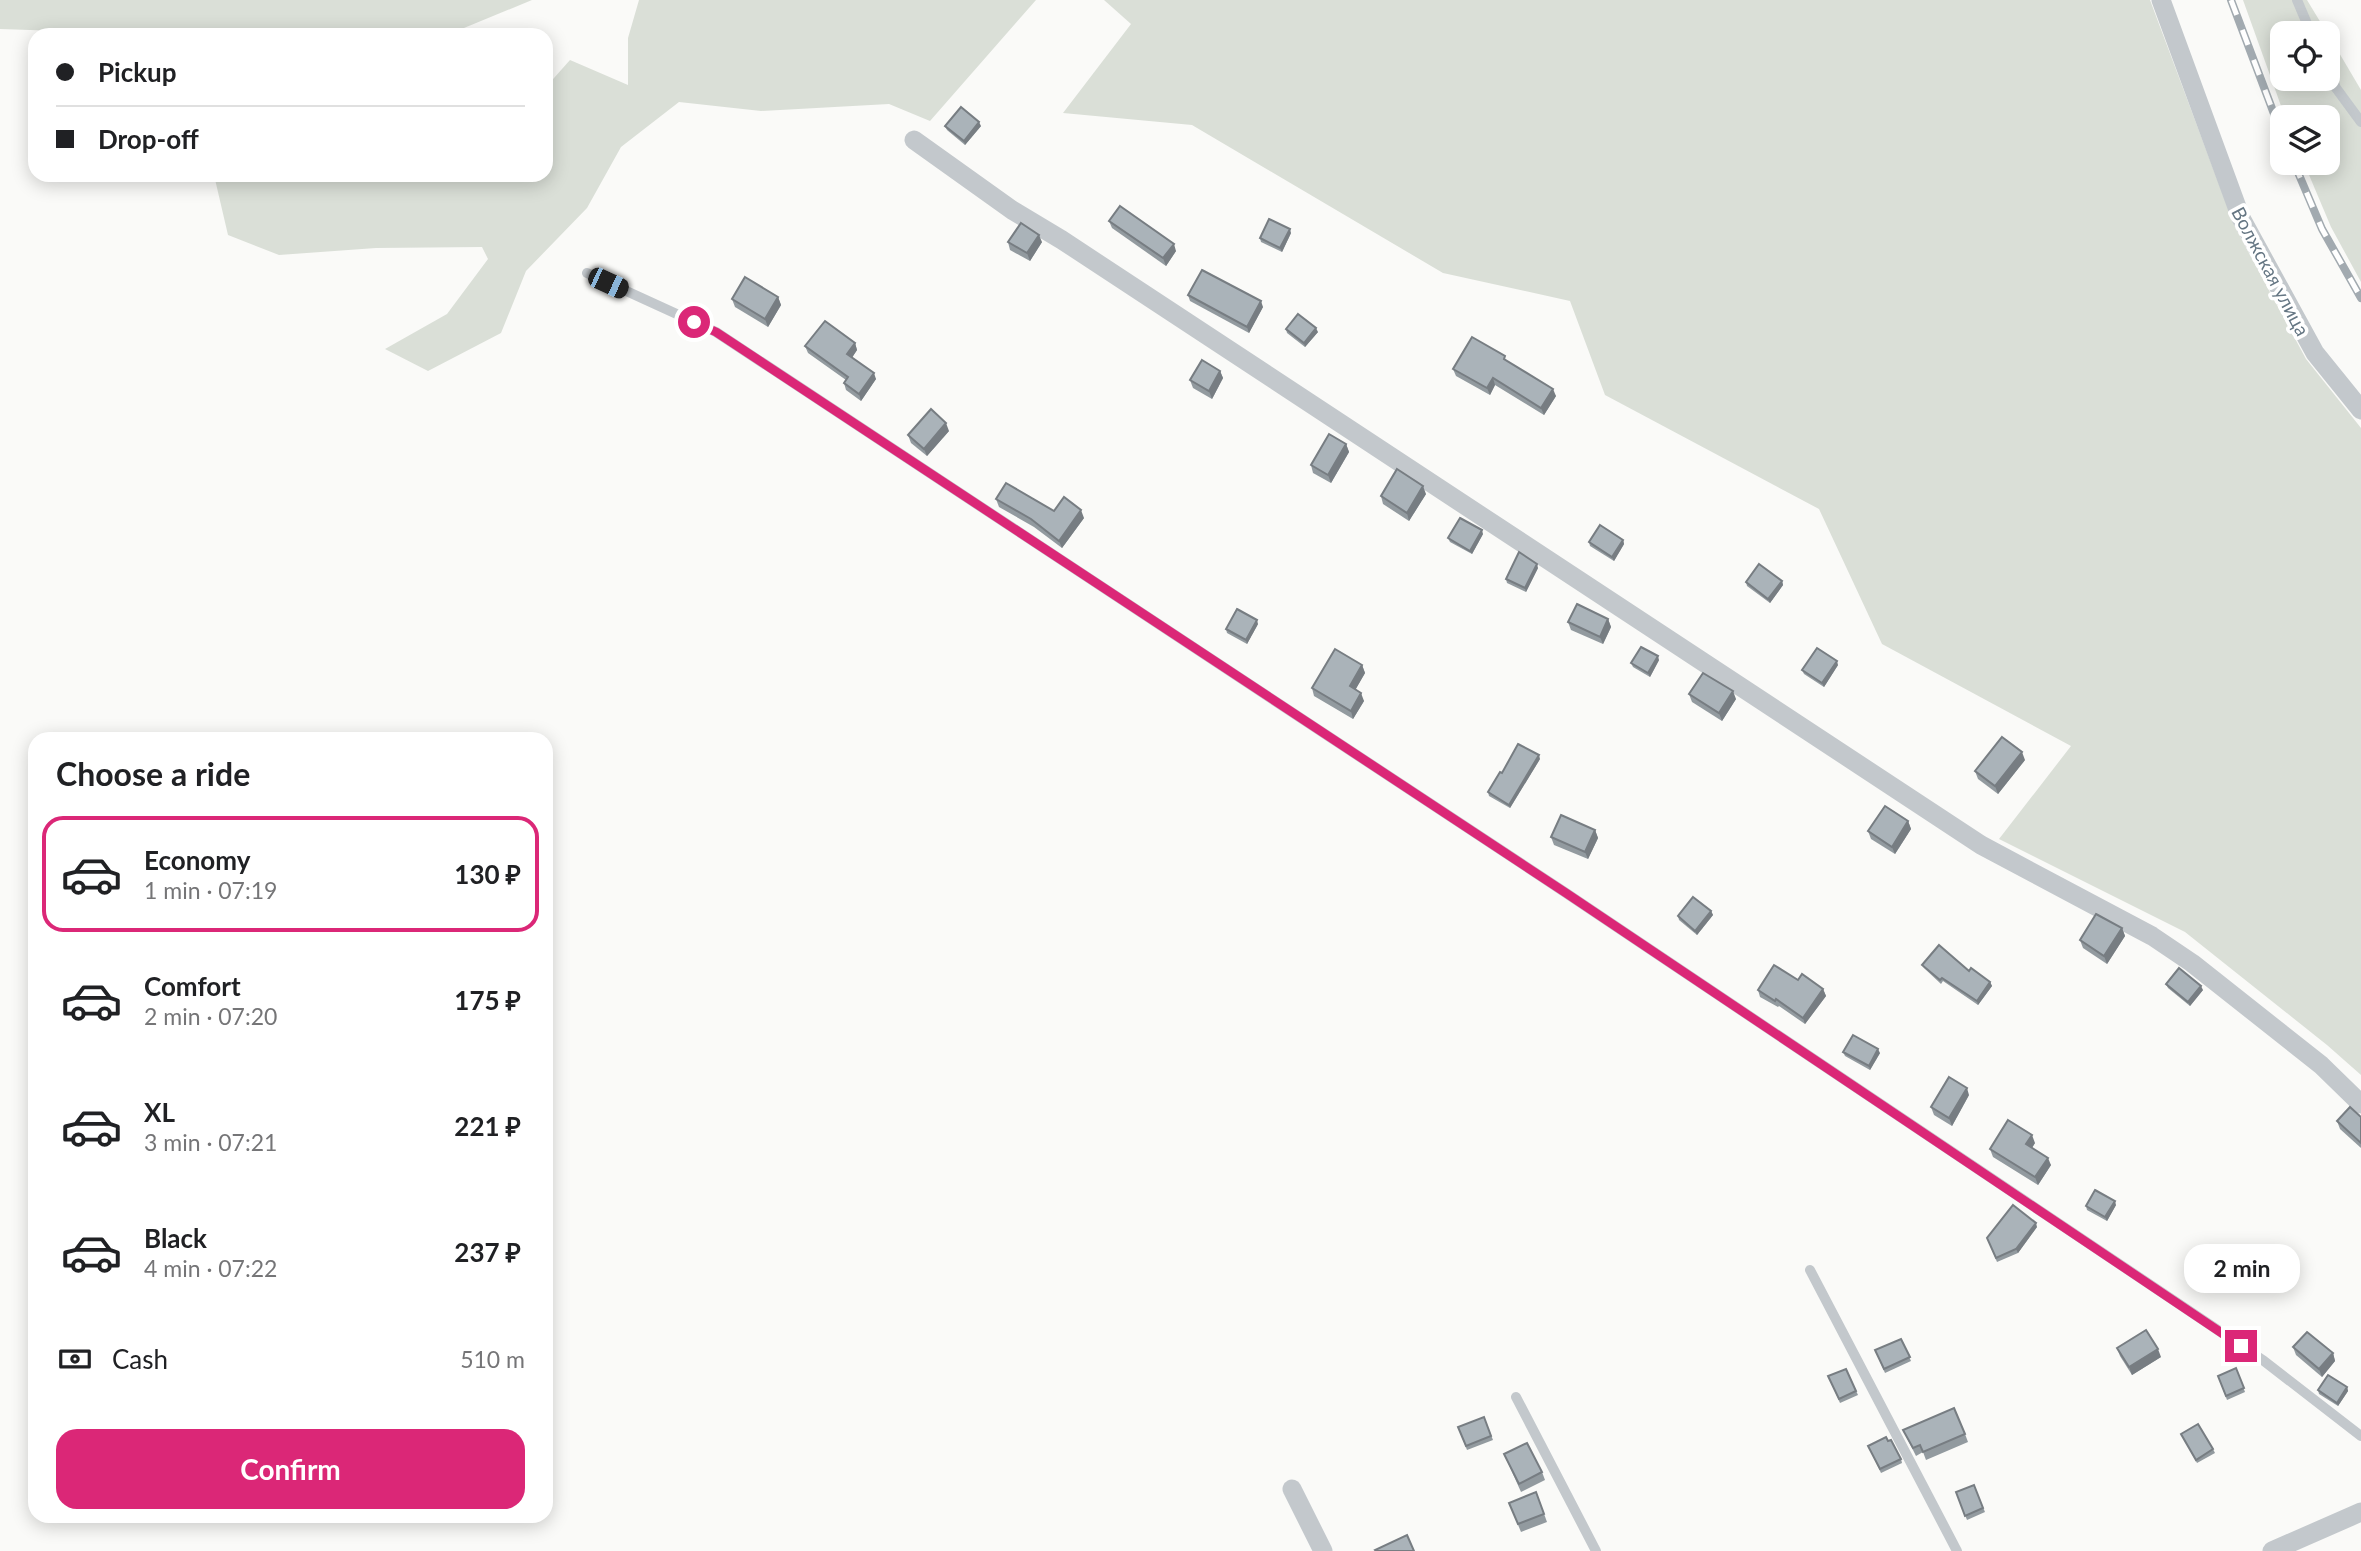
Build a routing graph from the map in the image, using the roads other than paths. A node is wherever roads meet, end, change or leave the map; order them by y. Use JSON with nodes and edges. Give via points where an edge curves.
{"nodes":[{"id":1,"x":2161,"y":0,"type":"edge"},
{"id":2,"x":2297,"y":0,"type":"edge"},
{"id":3,"x":2306,"y":21,"type":"edge"},
{"id":4,"x":2338,"y":91,"type":"edge"},
{"id":5,"x":2361,"y":122,"type":"edge"},
{"id":6,"x":914,"y":140,"type":"dead end"},
{"id":7,"x":587,"y":273,"type":"dead end"},
{"id":8,"x":2361,"y":410,"type":"edge"},
{"id":9,"x":2361,"y":1104,"type":"edge"},
{"id":10,"x":1810,"y":1270,"type":"dead end"},
{"id":11,"x":1516,"y":1397,"type":"dead end"},
{"id":12,"x":2361,"y":1436,"type":"edge"},
{"id":13,"x":1292,"y":1489,"type":"dead end"},
{"id":14,"x":2361,"y":1512,"type":"edge"},
{"id":15,"x":1323,"y":1551,"type":"edge"},
{"id":16,"x":1596,"y":1551,"type":"edge"},
{"id":17,"x":1957,"y":1551,"type":"edge"},
{"id":18,"x":2272,"y":1551,"type":"edge"}],
"edges":[{"from":1,"to":8,"type":"street","name":"Волжская улица","via":[[2241,218],[2315,353]]},
{"from":2,"to":3,"type":"lane"},
{"from":4,"to":5,"type":"lane"},
{"from":6,"to":9,"type":"street","via":[[1012,210],[1981,845],[2162,943],[2321,1065]]},
{"from":7,"to":12,"type":"lane","via":[[716,332],[1634,938],[2264,1361]]},
{"from":10,"to":17,"type":"lane"},
{"from":11,"to":16,"type":"lane"},
{"from":13,"to":15,"type":"street"},
{"from":14,"to":18,"type":"street"}]}
